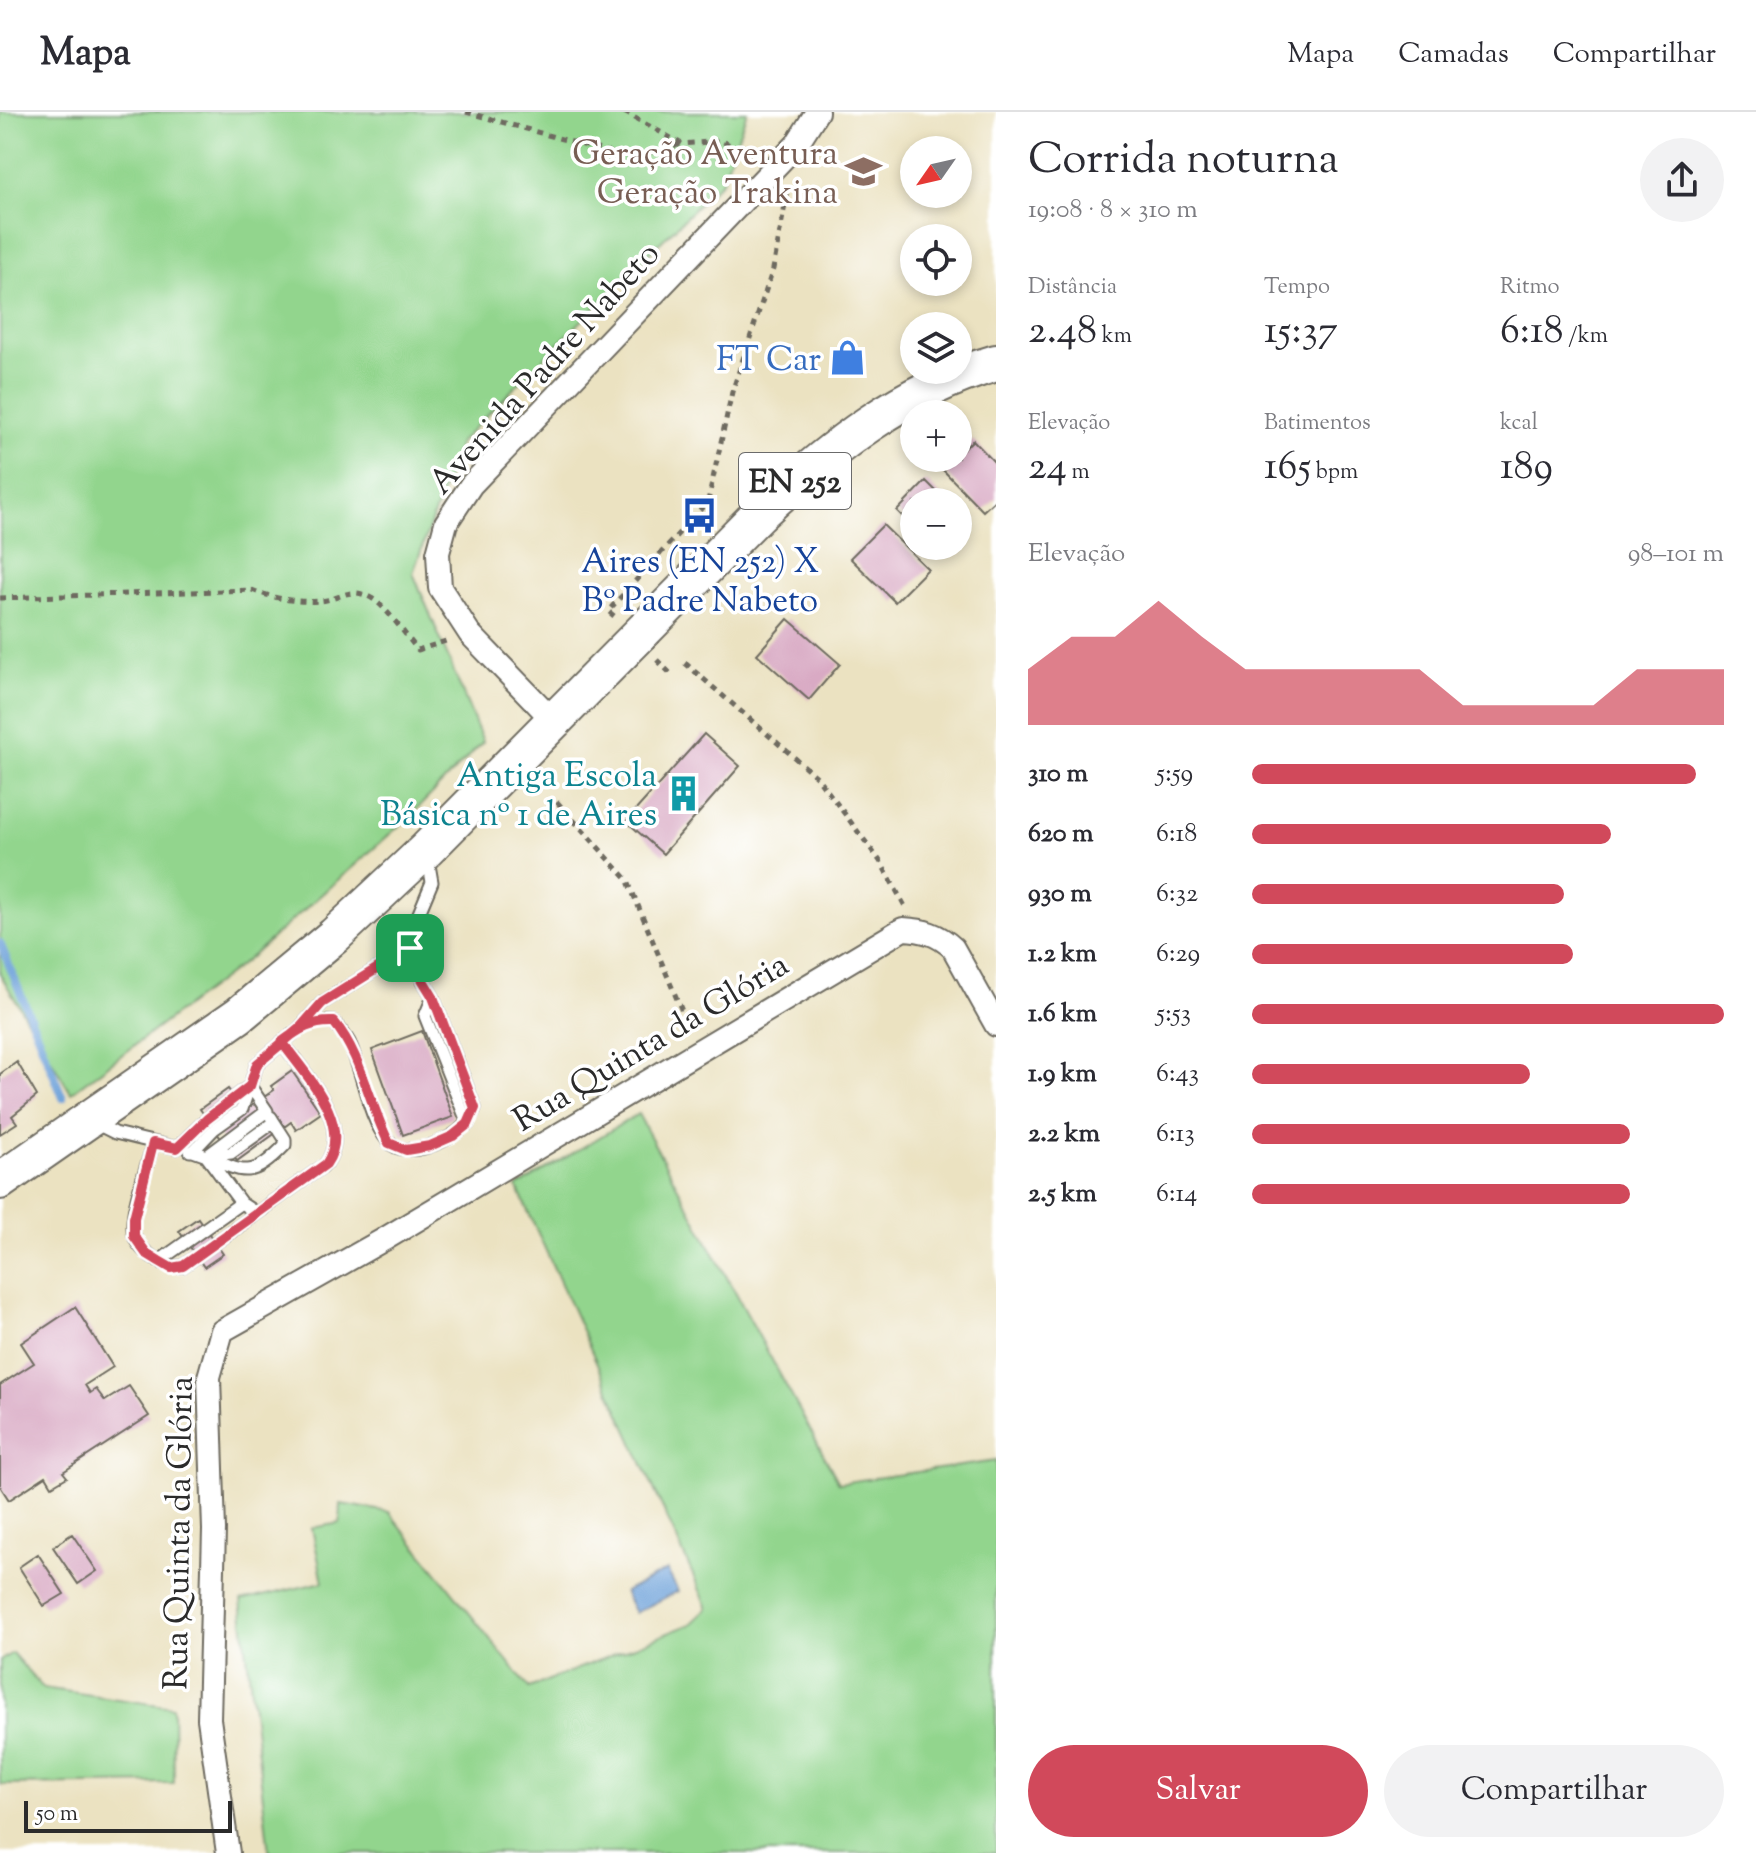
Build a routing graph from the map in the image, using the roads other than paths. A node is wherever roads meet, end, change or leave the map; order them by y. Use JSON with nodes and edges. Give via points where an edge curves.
{"nodes":[{"id":1,"x":817,"y":112,"type":"edge"},
{"id":2,"x":996,"y":363,"type":"edge"},
{"id":3,"x":554,"y":721,"type":"junction"},
{"id":4,"x":427,"y":849,"type":"junction"},
{"id":5,"x":410,"y":948,"type":"junction"},
{"id":6,"x":996,"y":1025,"type":"edge"},
{"id":7,"x":300,"y":1028,"type":"junction"},
{"id":8,"x":282,"y":1042,"type":"junction"},
{"id":9,"x":250,"y":1086,"type":"junction"},
{"id":10,"x":267,"y":1111,"type":"junction"},
{"id":11,"x":89,"y":1120,"type":"junction"},
{"id":12,"x":274,"y":1122,"type":"junction"},
{"id":13,"x":153,"y":1143,"type":"junction"},
{"id":14,"x":177,"y":1148,"type":"junction"},
{"id":15,"x":193,"y":1151,"type":"junction"},
{"id":16,"x":207,"y":1156,"type":"junction"},
{"id":17,"x":0,"y":1181,"type":"edge"},
{"id":18,"x":241,"y":1203,"type":"junction"},
{"id":19,"x":256,"y":1213,"type":"junction"},
{"id":20,"x":159,"y":1261,"type":"junction"},
{"id":21,"x":228,"y":1853,"type":"edge"}],
"edges":[{"from":1,"to":3,"type":"street","name":"Avenida Padre Nabeto","via":[[796,145],[471,485],[446,523],[438,553],[440,588],[470,634]]},
{"from":2,"to":3,"type":"main road","number":"EN 252","via":[[877,417],[816,461]]},
{"from":3,"to":4,"type":"main road","number":"EN 252"},
{"from":4,"to":5,"type":"lane","via":[[432,882]]},
{"from":4,"to":11,"type":"main road","number":"EN 252","via":[[239,1015]]},
{"from":5,"to":7,"type":"lane","via":[[322,1003]]},
{"from":5,"to":7,"type":"lane","via":[[475,1108],[468,1124],[453,1136],[406,1150],[389,1143],[348,1040],[334,1022]]},
{"from":6,"to":21,"type":"street","name":"Rua Quinta da Glória","via":[[953,948],[942,938],[903,929],[222,1331],[209,1377],[214,1530],[209,1719]]},
{"from":7,"to":8,"type":"lane"},
{"from":8,"to":9,"type":"lane","via":[[257,1064]]},
{"from":8,"to":19,"type":"lane","via":[[330,1113],[334,1152],[326,1164]]},
{"from":9,"to":10,"type":"lane"},
{"from":9,"to":14,"type":"lane"},
{"from":9,"to":15,"type":"lane","via":[[242,1109]]},
{"from":10,"to":12,"type":"lane"},
{"from":10,"to":16,"type":"lane"},
{"from":11,"to":13,"type":"lane"},
{"from":11,"to":17,"type":"main road","number":"EN 252"},
{"from":12,"to":16,"type":"lane","via":[[231,1153]]},
{"from":12,"to":16,"type":"lane","via":[[285,1145],[249,1172]]},
{"from":13,"to":14,"type":"lane"},
{"from":13,"to":20,"type":"lane","via":[[134,1236]]},
{"from":14,"to":15,"type":"lane"},
{"from":15,"to":16,"type":"lane"},
{"from":16,"to":18,"type":"lane"},
{"from":18,"to":19,"type":"lane"},
{"from":18,"to":20,"type":"lane"},
{"from":19,"to":20,"type":"lane","via":[[183,1266],[171,1268]]}]}
